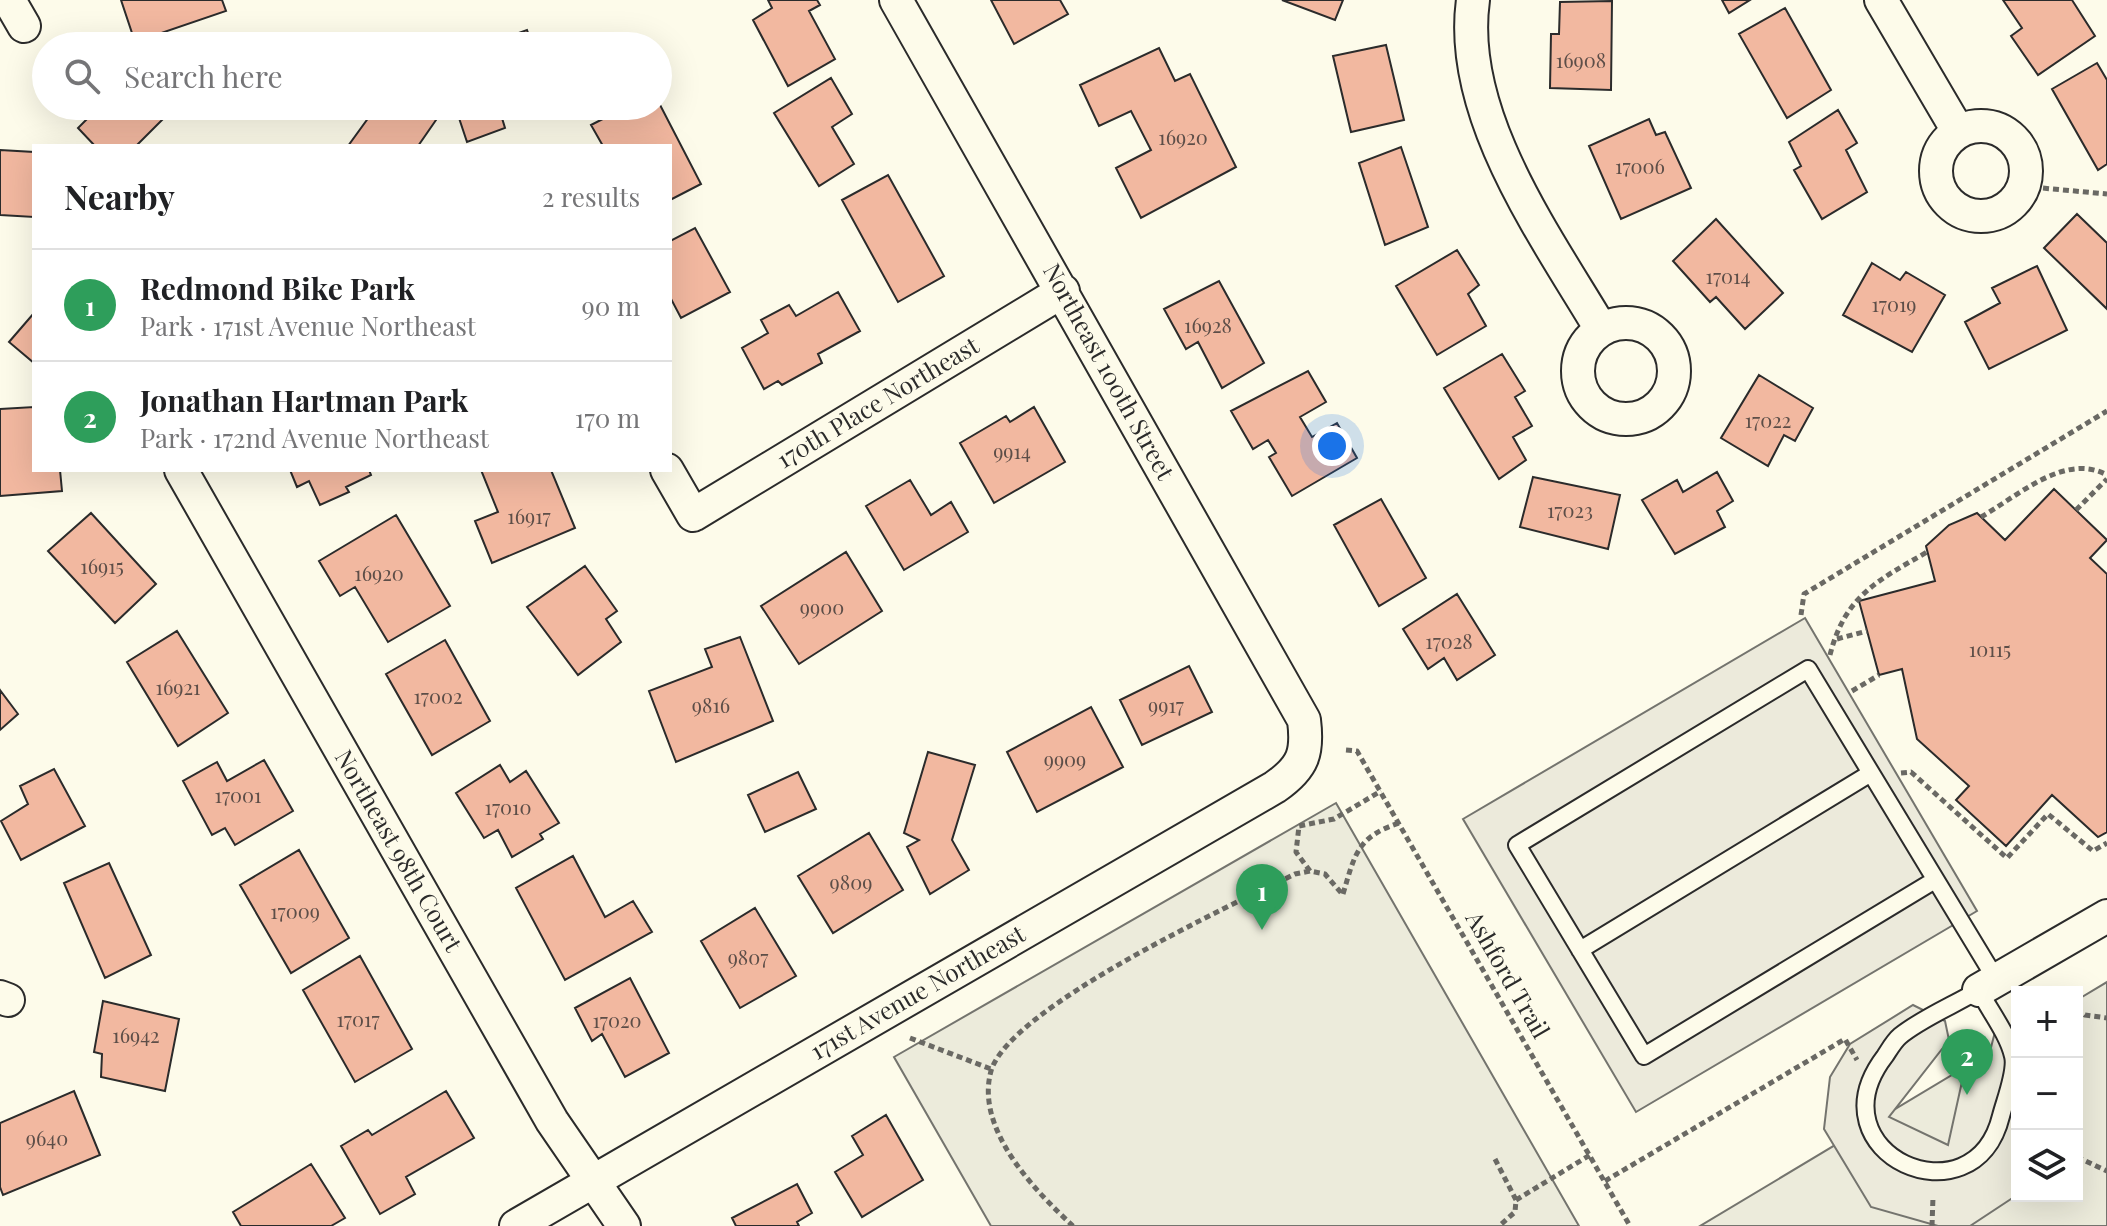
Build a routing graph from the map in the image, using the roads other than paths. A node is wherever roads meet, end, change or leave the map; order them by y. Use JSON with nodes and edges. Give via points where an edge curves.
{"nodes":[{"id":1,"x":896,"y":0,"type":"edge"},
{"id":2,"x":1473,"y":0,"type":"edge"},
{"id":3,"x":1881,"y":0,"type":"edge"},
{"id":4,"x":1958,"y":131,"type":"junction"},
{"id":5,"x":1063,"y":291,"type":"junction"},
{"id":6,"x":1601,"y":329,"type":"dead end"},
{"id":7,"x":182,"y":472,"type":"edge"},
{"id":8,"x":668,"y":472,"type":"edge"},
{"id":9,"x":1308,"y":748,"type":"joint"},
{"id":10,"x":1871,"y":773,"type":"junction"},
{"id":11,"x":1935,"y":880,"type":"junction"},
{"id":12,"x":2107,"y":916,"type":"edge"},
{"id":13,"x":1580,"y":950,"type":"junction"},
{"id":14,"x":1988,"y":986,"type":"junction"},
{"id":15,"x":595,"y":1180,"type":"junction"},
{"id":16,"x":516,"y":1226,"type":"edge"},
{"id":17,"x":624,"y":1226,"type":"edge"}],
"edges":[{"from":1,"to":5,"type":"street","name":"Northeast 100th Street"},
{"from":2,"to":6,"type":"street","via":[[1475,81],[1520,194]]},
{"from":3,"to":4,"type":"street"},
{"from":4,"to":4,"type":"street","via":[[1946,142],[1935,171],[1946,201],[1958,211],[1989,216],[2003,211],[2024,182],[2023,156],[2003,132],[1989,126]]},
{"from":5,"to":8,"type":"street","name":"170th Place Northeast","via":[[693,515]]},
{"from":5,"to":9,"type":"street","name":"Northeast 100th Street","via":[[1304,720]]},
{"from":7,"to":15,"type":"street","name":"Northeast 98th Court","via":[[552,1121]]},
{"from":9,"to":15,"type":"street","name":"171st Avenue Northeast","via":[[1275,787]]},
{"from":10,"to":11,"type":"lane"},
{"from":10,"to":13,"type":"lane"},
{"from":10,"to":13,"type":"lane","via":[[1808,669],[1517,845]]},
{"from":11,"to":13,"type":"lane","via":[[1644,1056]]},
{"from":11,"to":14,"type":"lane"},
{"from":12,"to":14,"type":"street"},
{"from":14,"to":14,"type":"lane","via":[[2014,1057],[1996,1138],[1971,1168],[1934,1180],[1910,1175],[1889,1162],[1874,1142],[1866,1119],[1868,1079],[1899,1037]]},
{"from":15,"to":16,"type":"street","name":"171st Avenue Northeast"},
{"from":15,"to":17,"type":"street","name":"Northeast 98th Court"}]}
